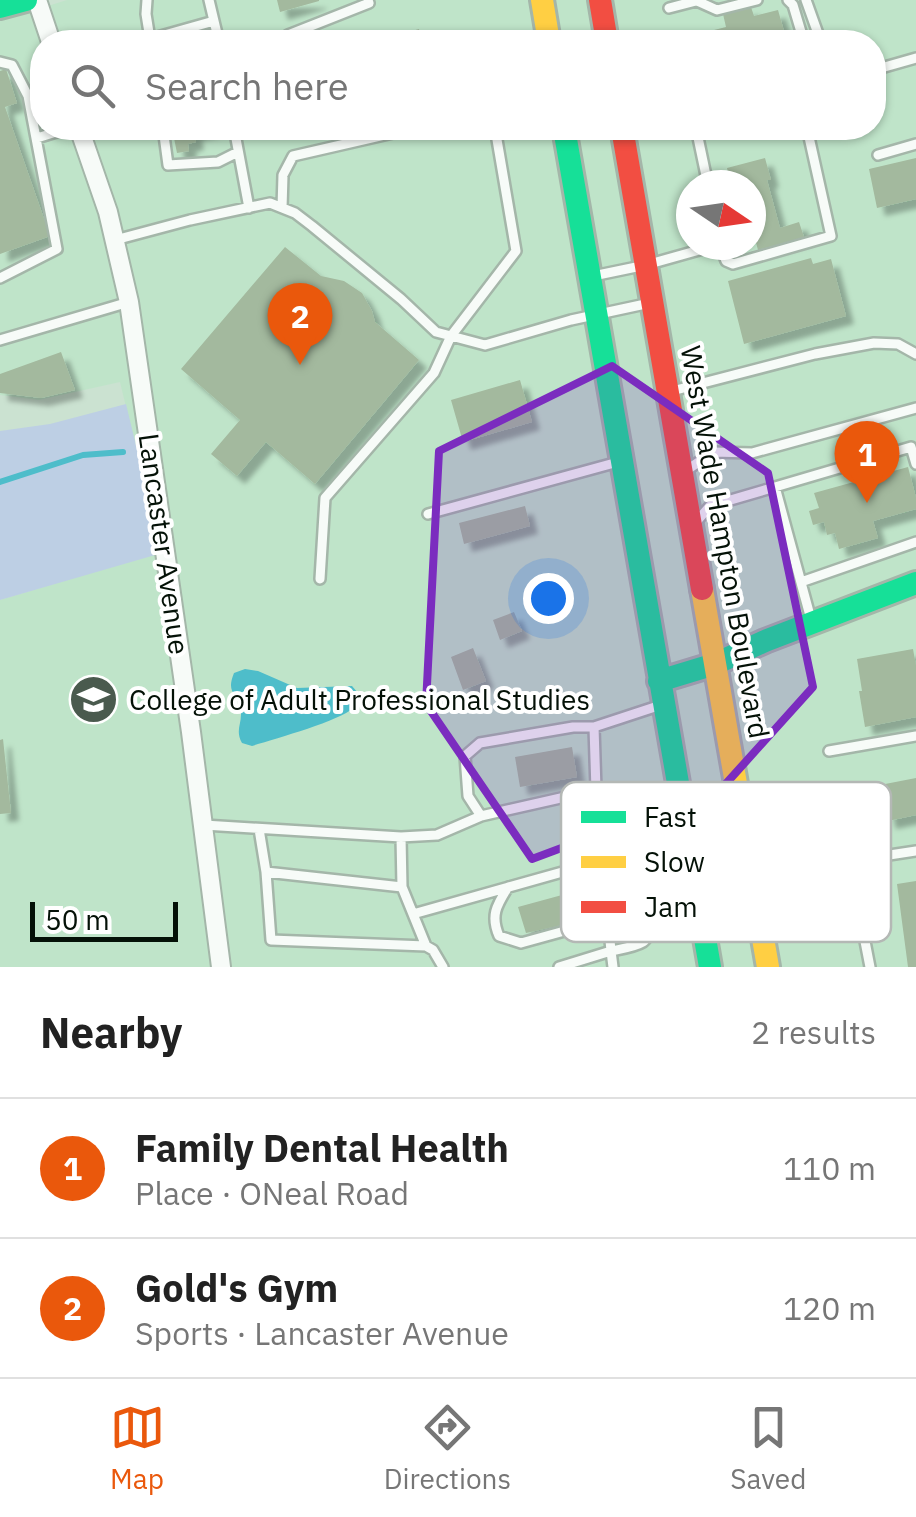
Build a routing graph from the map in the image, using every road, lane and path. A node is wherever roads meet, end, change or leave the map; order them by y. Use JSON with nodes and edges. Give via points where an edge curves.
{"nodes":[{"id":1,"x":26,"y":0,"type":"edge"},
{"id":2,"x":37,"y":0,"type":"edge"},
{"id":3,"x":147,"y":0,"type":"edge"},
{"id":4,"x":209,"y":0,"type":"edge"},
{"id":5,"x":381,"y":0,"type":"edge"},
{"id":6,"x":542,"y":0,"type":"edge"},
{"id":7,"x":600,"y":0,"type":"edge"},
{"id":8,"x":698,"y":0,"type":"edge"},
{"id":9,"x":757,"y":0,"type":"edge"},
{"id":10,"x":788,"y":0,"type":"edge"},
{"id":11,"x":806,"y":0,"type":"edge"},
{"id":12,"x":369,"y":1,"type":"edge"},
{"id":13,"x":0,"y":7,"type":"edge"},
{"id":14,"x":669,"y":8,"type":"dead end"},
{"id":15,"x":214,"y":21,"type":"junction"},
{"id":16,"x":47,"y":30,"type":"edge"},
{"id":17,"x":148,"y":30,"type":"edge"},
{"id":18,"x":185,"y":30,"type":"edge"},
{"id":19,"x":216,"y":30,"type":"edge"},
{"id":20,"x":300,"y":30,"type":"edge"},
{"id":21,"x":547,"y":30,"type":"edge"},
{"id":22,"x":606,"y":30,"type":"edge"},
{"id":23,"x":800,"y":30,"type":"edge"},
{"id":24,"x":817,"y":30,"type":"edge"},
{"id":25,"x":916,"y":58,"type":"edge"},
{"id":26,"x":0,"y":62,"type":"edge"},
{"id":27,"x":886,"y":67,"type":"edge"},
{"id":28,"x":30,"y":105,"type":"edge"},
{"id":29,"x":37,"y":140,"type":"edge"},
{"id":30,"x":84,"y":140,"type":"edge"},
{"id":31,"x":164,"y":140,"type":"edge"},
{"id":32,"x":236,"y":140,"type":"edge"},
{"id":33,"x":363,"y":140,"type":"edge"},
{"id":34,"x":497,"y":140,"type":"edge"},
{"id":35,"x":566,"y":140,"type":"edge"},
{"id":36,"x":625,"y":140,"type":"edge"},
{"id":37,"x":699,"y":140,"type":"edge"},
{"id":38,"x":810,"y":140,"type":"edge"},
{"id":39,"x":916,"y":144,"type":"edge"},
{"id":40,"x":238,"y":152,"type":"junction"},
{"id":41,"x":878,"y":155,"type":"dead end"},
{"id":42,"x":705,"y":170,"type":"edge"},
{"id":43,"x":249,"y":208,"type":"junction"},
{"id":44,"x":282,"y":208,"type":"junction"},
{"id":45,"x":115,"y":240,"type":"junction"},
{"id":46,"x":766,"y":255,"type":"edge"},
{"id":47,"x":676,"y":257,"type":"edge"},
{"id":48,"x":646,"y":265,"type":"junction"},
{"id":49,"x":590,"y":277,"type":"junction"},
{"id":50,"x":0,"y":278,"type":"edge"},
{"id":51,"x":129,"y":302,"type":"junction"},
{"id":52,"x":653,"y":303,"type":"junction"},
{"id":53,"x":597,"y":315,"type":"junction"},
{"id":54,"x":451,"y":336,"type":"junction"},
{"id":55,"x":0,"y":340,"type":"edge"},
{"id":56,"x":916,"y":354,"type":"edge"},
{"id":57,"x":668,"y":392,"type":"junction"},
{"id":58,"x":916,"y":408,"type":"edge"},
{"id":59,"x":621,"y":461,"type":"junction"},
{"id":60,"x":916,"y":464,"type":"edge"},
{"id":61,"x":681,"y":474,"type":"junction"},
{"id":62,"x":775,"y":487,"type":"junction"},
{"id":63,"x":428,"y":514,"type":"dead end"},
{"id":64,"x":690,"y":527,"type":"junction"},
{"id":65,"x":916,"y":542,"type":"edge"},
{"id":66,"x":320,"y":579,"type":"dead end"},
{"id":67,"x":801,"y":582,"type":"junction"},
{"id":68,"x":916,"y":583,"type":"edge"},
{"id":69,"x":812,"y":623,"type":"junction"},
{"id":70,"x":715,"y":664,"type":"junction"},
{"id":71,"x":661,"y":692,"type":"junction"},
{"id":72,"x":594,"y":728,"type":"junction"},
{"id":73,"x":916,"y":736,"type":"edge"},
{"id":74,"x":829,"y":751,"type":"dead end"},
{"id":75,"x":596,"y":782,"type":"edge"},
{"id":76,"x":677,"y":782,"type":"edge"},
{"id":77,"x":735,"y":782,"type":"edge"},
{"id":78,"x":561,"y":798,"type":"edge"},
{"id":79,"x":480,"y":816,"type":"junction"},
{"id":80,"x":204,"y":824,"type":"junction"},
{"id":81,"x":258,"y":829,"type":"junction"},
{"id":82,"x":401,"y":837,"type":"junction"},
{"id":83,"x":916,"y":850,"type":"edge"},
{"id":84,"x":891,"y":855,"type":"edge"},
{"id":85,"x":266,"y":872,"type":"junction"},
{"id":86,"x":561,"y":872,"type":"edge"},
{"id":87,"x":402,"y":887,"type":"junction"},
{"id":88,"x":508,"y":887,"type":"junction"},
{"id":89,"x":413,"y":914,"type":"junction"},
{"id":90,"x":561,"y":932,"type":"edge"},
{"id":91,"x":610,"y":942,"type":"edge"},
{"id":92,"x":643,"y":942,"type":"edge"},
{"id":93,"x":705,"y":942,"type":"edge"},
{"id":94,"x":763,"y":942,"type":"edge"},
{"id":95,"x":865,"y":942,"type":"edge"},
{"id":96,"x":426,"y":946,"type":"junction"},
{"id":97,"x":611,"y":951,"type":"junction"},
{"id":98,"x":221,"y":967,"type":"edge"},
{"id":99,"x":443,"y":967,"type":"edge"},
{"id":100,"x":560,"y":967,"type":"edge"},
{"id":101,"x":613,"y":967,"type":"edge"},
{"id":102,"x":710,"y":967,"type":"edge"},
{"id":103,"x":768,"y":967,"type":"edge"},
{"id":104,"x":870,"y":967,"type":"edge"}],
"edges":[{"from":1,"to":13,"type":"main road"},
{"from":2,"to":16,"type":"street"},
{"from":3,"to":17,"type":"lane"},
{"from":4,"to":15,"type":"lane"},
{"from":5,"to":12,"type":"lane"},
{"from":6,"to":21,"type":"main road"},
{"from":7,"to":22,"type":"main road"},
{"from":8,"to":9,"type":"lane","via":[[717,10]]},
{"from":8,"to":14,"type":"lane"},
{"from":10,"to":23,"type":"lane"},
{"from":11,"to":24,"type":"lane"},
{"from":12,"to":20,"type":"lane"},
{"from":15,"to":18,"type":"lane"},
{"from":15,"to":19,"type":"lane"},
{"from":25,"to":27,"type":"lane"},
{"from":26,"to":28,"type":"lane","via":[[12,65]]},
{"from":29,"to":50,"type":"lane","via":[[57,249]]},
{"from":30,"to":45,"type":"street","name":"Lancaster Avenue"},
{"from":31,"to":40,"type":"lane","via":[[168,165],[218,162]]},
{"from":32,"to":40,"type":"lane"},
{"from":33,"to":44,"type":"lane","via":[[293,156],[283,174]]},
{"from":34,"to":54,"type":"lane","via":[[516,252]]},
{"from":35,"to":49,"type":"main road"},
{"from":36,"to":48,"type":"main road","name":"West Wade Hampton Boulevard"},
{"from":37,"to":42,"type":"lane"},
{"from":38,"to":46,"type":"lane","via":[[831,236]]},
{"from":39,"to":41,"type":"lane"},
{"from":40,"to":43,"type":"lane"},
{"from":43,"to":44,"type":"lane"},
{"from":43,"to":45,"type":"lane"},
{"from":44,"to":54,"type":"lane","via":[[436,332]]},
{"from":45,"to":51,"type":"street","name":"Lancaster Avenue"},
{"from":47,"to":48,"type":"lane"},
{"from":48,"to":49,"type":"lane"},
{"from":48,"to":52,"type":"main road","name":"West Wade Hampton Boulevard"},
{"from":49,"to":53,"type":"main road"},
{"from":51,"to":55,"type":"lane"},
{"from":51,"to":80,"type":"street","name":"Lancaster Avenue"},
{"from":52,"to":53,"type":"lane"},
{"from":52,"to":57,"type":"main road","name":"West Wade Hampton Boulevard"},
{"from":53,"to":54,"type":"lane","via":[[486,345]]},
{"from":53,"to":59,"type":"main road"},
{"from":54,"to":66,"type":"lane","via":[[434,373],[325,498]]},
{"from":56,"to":57,"type":"lane","via":[[898,344],[874,343]]},
{"from":57,"to":61,"type":"main road","name":"West Wade Hampton Boulevard"},
{"from":58,"to":61,"type":"lane","via":[[752,453],[713,452]]},
{"from":59,"to":63,"type":"lane"},
{"from":59,"to":71,"type":"main road"},
{"from":60,"to":62,"type":"lane","via":[[911,447]]},
{"from":61,"to":64,"type":"main road","name":"West Wade Hampton Boulevard"},
{"from":62,"to":64,"type":"lane","via":[[710,506]]},
{"from":62,"to":67,"type":"lane"},
{"from":64,"to":70,"type":"main road","name":"West Wade Hampton Boulevard"},
{"from":65,"to":67,"type":"lane"},
{"from":67,"to":69,"type":"lane"},
{"from":68,"to":69,"type":"main road"},
{"from":69,"to":70,"type":"main road"},
{"from":70,"to":71,"type":"main road"},
{"from":70,"to":77,"type":"main road","name":"West Wade Hampton Boulevard"},
{"from":71,"to":72,"type":"lane"},
{"from":71,"to":76,"type":"main road"},
{"from":72,"to":75,"type":"lane"},
{"from":72,"to":79,"type":"lane","via":[[480,743],[466,756],[468,796]]},
{"from":73,"to":74,"type":"lane"},
{"from":78,"to":79,"type":"lane"},
{"from":79,"to":82,"type":"lane","via":[[437,834]]},
{"from":80,"to":81,"type":"lane"},
{"from":80,"to":98,"type":"street","name":"Lancaster Avenue"},
{"from":81,"to":82,"type":"lane"},
{"from":81,"to":85,"type":"lane"},
{"from":82,"to":87,"type":"lane"},
{"from":83,"to":84,"type":"lane"},
{"from":85,"to":87,"type":"lane"},
{"from":85,"to":96,"type":"lane","via":[[271,940]]},
{"from":86,"to":88,"type":"lane"},
{"from":87,"to":89,"type":"lane"},
{"from":88,"to":89,"type":"lane"},
{"from":88,"to":90,"type":"lane","via":[[494,910],[499,936],[521,943]]},
{"from":89,"to":96,"type":"lane"},
{"from":91,"to":97,"type":"lane"},
{"from":92,"to":97,"type":"lane"},
{"from":93,"to":102,"type":"main road"},
{"from":94,"to":103,"type":"main road","name":"West Wade Hampton Boulevard"},
{"from":95,"to":104,"type":"lane"},
{"from":96,"to":99,"type":"lane"},
{"from":97,"to":100,"type":"lane"},
{"from":97,"to":101,"type":"lane"}]}
